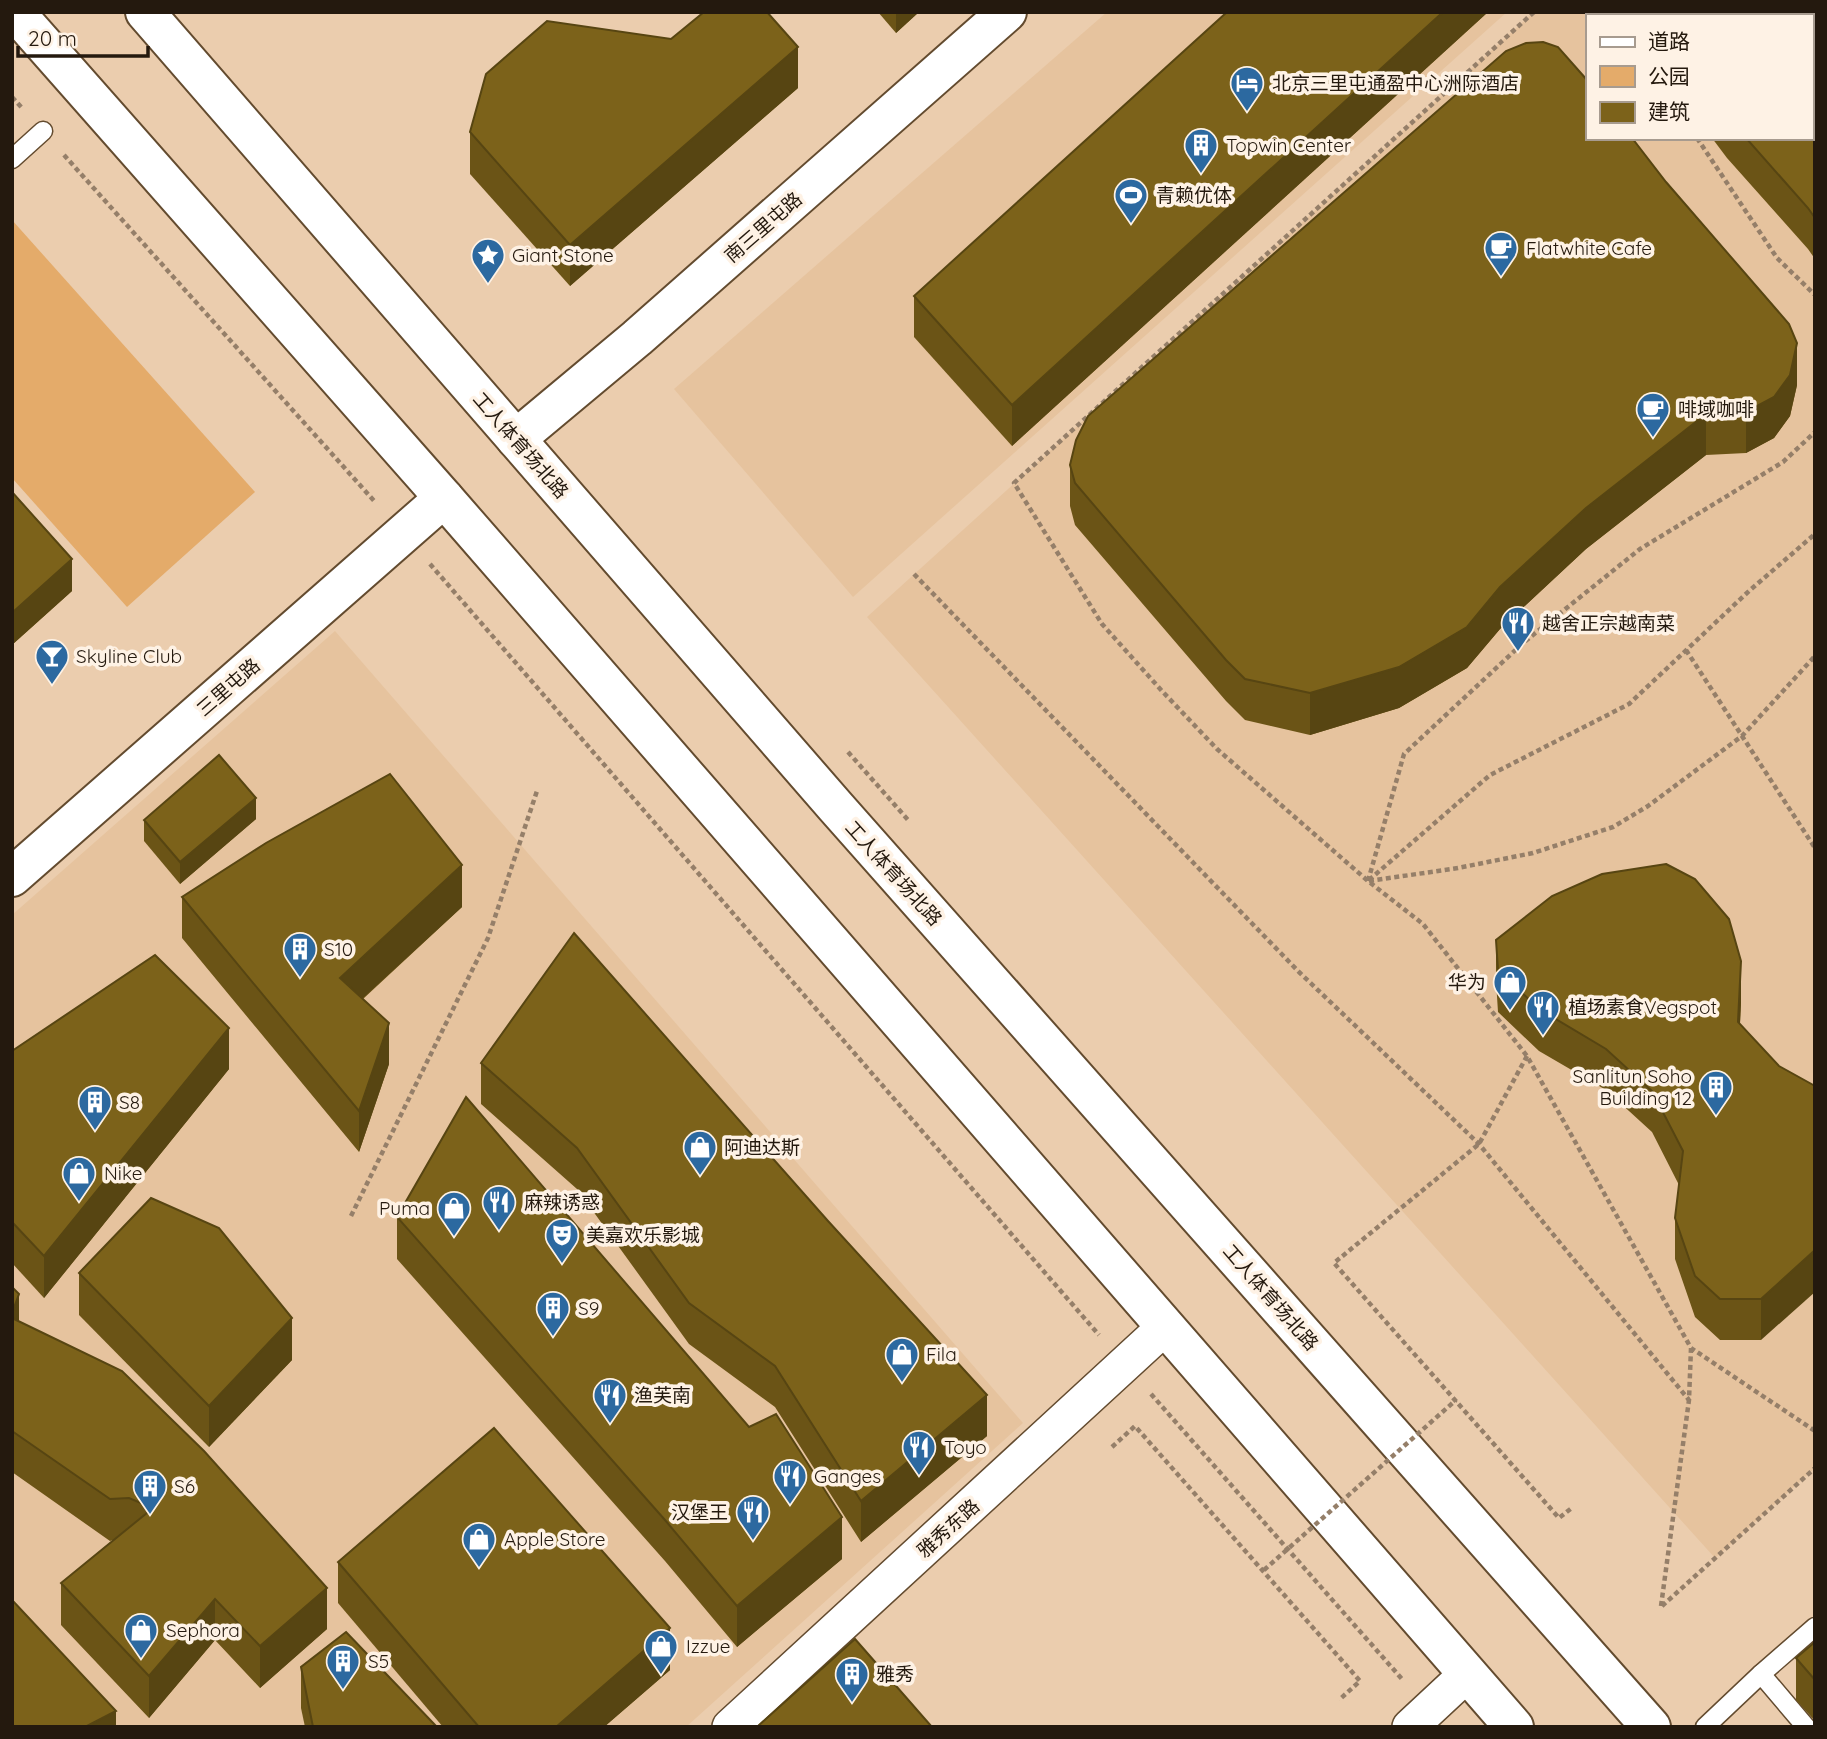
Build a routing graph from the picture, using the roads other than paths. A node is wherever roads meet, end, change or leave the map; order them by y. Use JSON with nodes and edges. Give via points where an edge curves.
{"nodes":[{"id":1,"x":15,"y":12,"type":"edge"},
{"id":2,"x":145,"y":12,"type":"edge"},
{"id":3,"x":1007,"y":12,"type":"edge"},
{"id":4,"x":43,"y":131,"type":"road end"},
{"id":5,"x":12,"y":159,"type":"edge"},
{"id":6,"x":516,"y":439,"type":"junction"},
{"id":7,"x":444,"y":498,"type":"junction"},
{"id":8,"x":12,"y":877,"type":"edge"},
{"id":9,"x":1165,"y":1327,"type":"junction"},
{"id":10,"x":1815,"y":1627,"type":"edge"},
{"id":11,"x":1468,"y":1673,"type":"junction"},
{"id":12,"x":1760,"y":1674,"type":"junction"},
{"id":13,"x":1419,"y":1718,"type":"edge"},
{"id":14,"x":730,"y":1727,"type":"edge"},
{"id":15,"x":1514,"y":1727,"type":"edge"},
{"id":16,"x":1651,"y":1727,"type":"edge"},
{"id":17,"x":1705,"y":1727,"type":"edge"},
{"id":18,"x":1806,"y":1727,"type":"edge"}],
"edges":[{"from":1,"to":7,"type":"main road"},
{"from":2,"to":6,"type":"main road","name":"工人体育场北路"},
{"from":3,"to":6,"type":"main road","name":"南三里屯路"},
{"from":4,"to":5,"type":"lane"},
{"from":6,"to":16,"type":"main road","name":"工人体育场北路"},
{"from":7,"to":8,"type":"main road","name":"三里屯路"},
{"from":7,"to":9,"type":"main road"},
{"from":9,"to":11,"type":"main road"},
{"from":9,"to":14,"type":"street","name":"雅秀东路"},
{"from":10,"to":12,"type":"lane"},
{"from":11,"to":13,"type":"street"},
{"from":11,"to":15,"type":"main road"},
{"from":12,"to":17,"type":"lane"},
{"from":12,"to":18,"type":"lane"}]}
